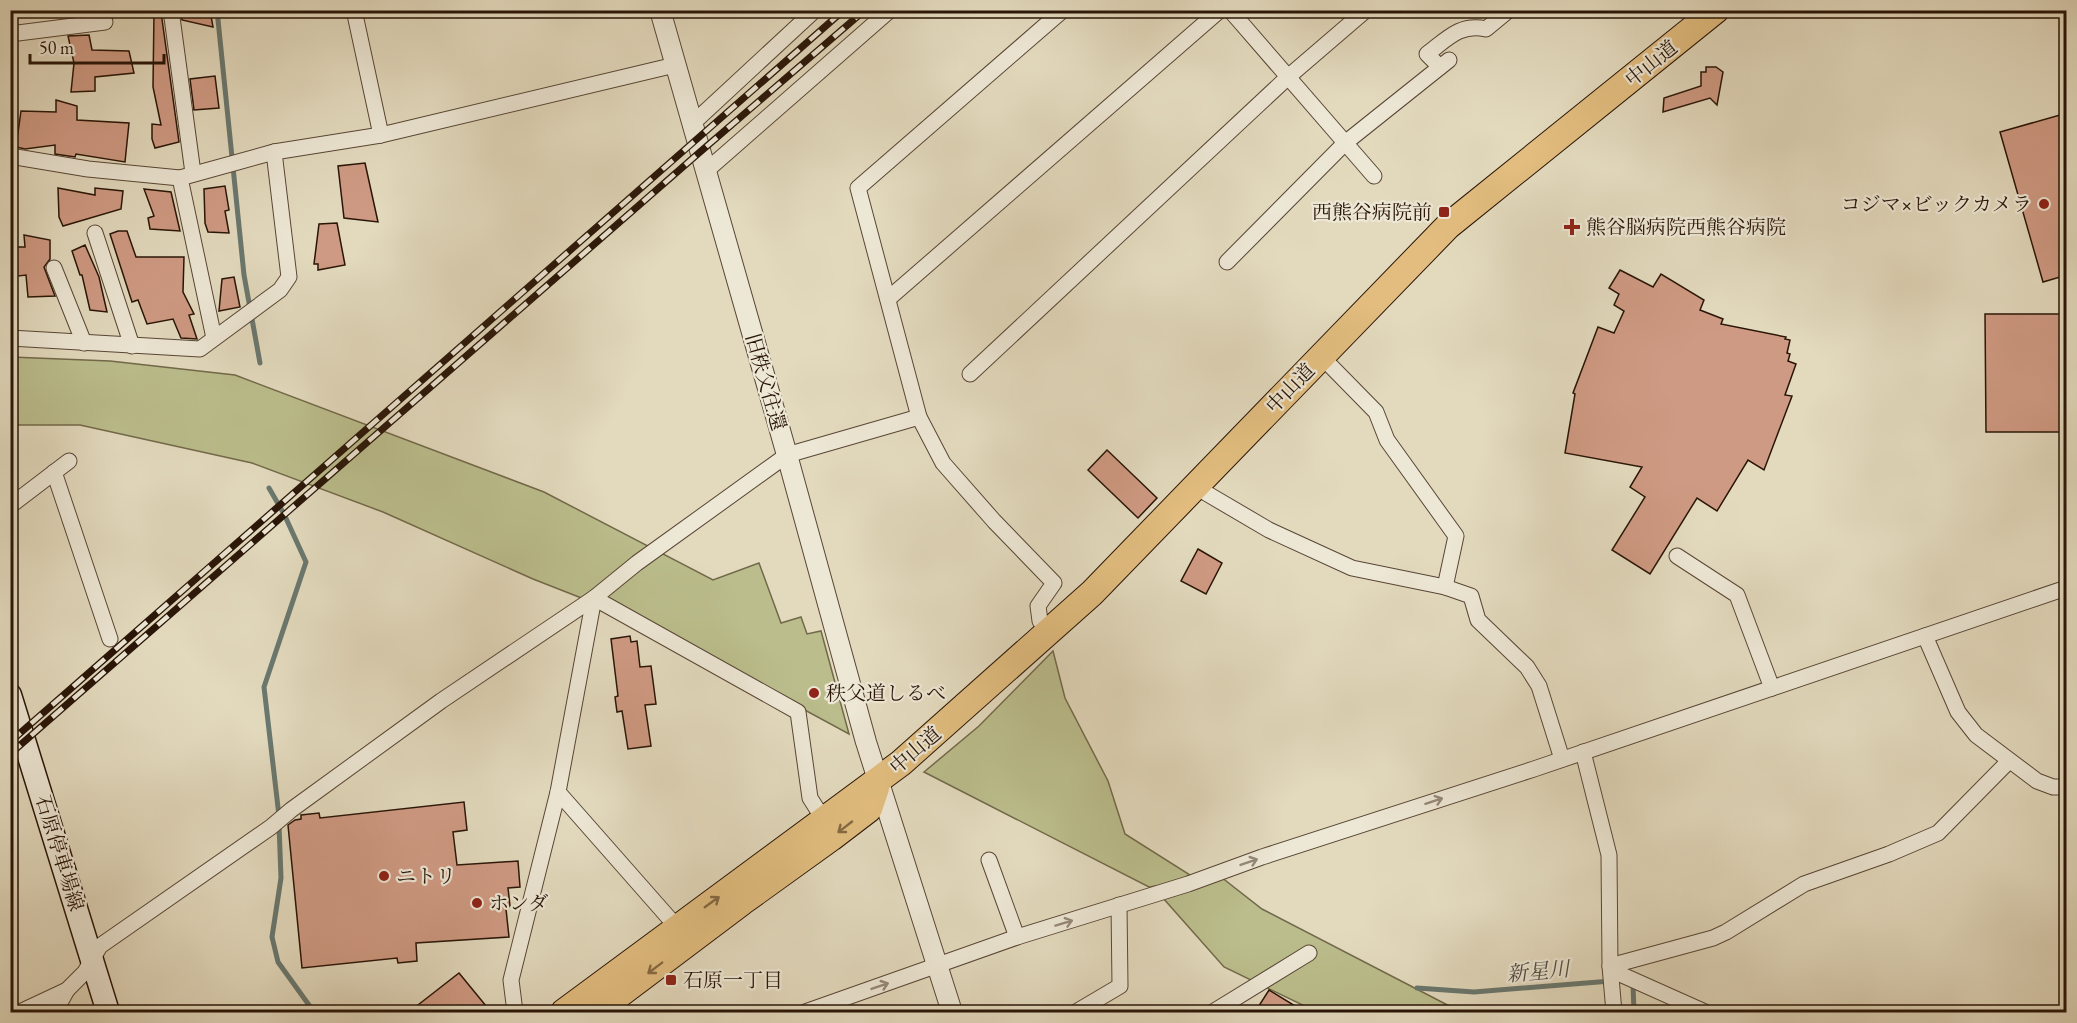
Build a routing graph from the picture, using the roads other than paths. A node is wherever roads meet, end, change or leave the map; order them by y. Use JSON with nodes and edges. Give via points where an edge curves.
{"nodes":[{"id":1,"x":171,"y":10,"type":"edge"},
{"id":2,"x":354,"y":10,"type":"edge"},
{"id":3,"x":660,"y":10,"type":"edge"},
{"id":4,"x":890,"y":10,"type":"edge"},
{"id":5,"x":1063,"y":10,"type":"edge"},
{"id":6,"x":1220,"y":10,"type":"edge"},
{"id":7,"x":1230,"y":10,"type":"edge"},
{"id":8,"x":1366,"y":10,"type":"edge"},
{"id":9,"x":1509,"y":10,"type":"edge"},
{"id":10,"x":1716,"y":10,"type":"edge"},
{"id":11,"x":807,"y":12,"type":"edge"},
{"id":12,"x":105,"y":22,"type":"dead end"},
{"id":13,"x":10,"y":34,"type":"edge"},
{"id":14,"x":675,"y":65,"type":"junction"},
{"id":15,"x":1288,"y":77,"type":"junction"},
{"id":16,"x":692,"y":124,"type":"junction"},
{"id":17,"x":381,"y":135,"type":"junction"},
{"id":18,"x":1345,"y":143,"type":"junction"},
{"id":19,"x":274,"y":152,"type":"junction"},
{"id":20,"x":10,"y":156,"type":"edge"},
{"id":21,"x":706,"y":171,"type":"junction"},
{"id":22,"x":186,"y":176,"type":"junction"},
{"id":23,"x":1374,"y":176,"type":"dead end"},
{"id":24,"x":95,"y":233,"type":"dead end"},
{"id":25,"x":1227,"y":262,"type":"dead end"},
{"id":26,"x":54,"y":268,"type":"dead end"},
{"id":27,"x":888,"y":299,"type":"junction"},
{"id":28,"x":10,"y":338,"type":"edge"},
{"id":29,"x":214,"y":338,"type":"junction"},
{"id":30,"x":84,"y":343,"type":"junction"},
{"id":31,"x":132,"y":346,"type":"junction"},
{"id":32,"x":1321,"y":356,"type":"junction"},
{"id":33,"x":970,"y":374,"type":"dead end"},
{"id":34,"x":919,"y":417,"type":"junction"},
{"id":35,"x":787,"y":455,"type":"junction"},
{"id":36,"x":69,"y":461,"type":"dead end"},
{"id":37,"x":54,"y":472,"type":"junction"},
{"id":38,"x":1197,"y":485,"type":"junction"},
{"id":39,"x":10,"y":506,"type":"edge"},
{"id":40,"x":1677,"y":556,"type":"dead end"},
{"id":41,"x":1445,"y":587,"type":"junction"},
{"id":42,"x":2067,"y":588,"type":"edge"},
{"id":43,"x":594,"y":598,"type":"junction"},
{"id":44,"x":1049,"y":633,"type":"junction"},
{"id":45,"x":1925,"y":636,"type":"junction"},
{"id":46,"x":111,"y":639,"type":"dead end"},
{"id":47,"x":1772,"y":688,"type":"junction"},
{"id":48,"x":10,"y":695,"type":"edge"},
{"id":49,"x":1583,"y":752,"type":"junction"},
{"id":50,"x":1562,"y":759,"type":"junction"},
{"id":51,"x":2009,"y":761,"type":"junction"},
{"id":52,"x":878,"y":782,"type":"junction"},
{"id":53,"x":2067,"y":787,"type":"edge"},
{"id":54,"x":558,"y":792,"type":"junction"},
{"id":55,"x":824,"y":820,"type":"junction"},
{"id":56,"x":989,"y":860,"type":"dead end"},
{"id":57,"x":1119,"y":905,"type":"junction"},
{"id":58,"x":683,"y":934,"type":"junction"},
{"id":59,"x":1017,"y":937,"type":"junction"},
{"id":60,"x":1309,"y":953,"type":"dead end"},
{"id":61,"x":92,"y":960,"type":"junction"},
{"id":62,"x":937,"y":966,"type":"junction"},
{"id":63,"x":1611,"y":968,"type":"junction"},
{"id":64,"x":67,"y":990,"type":"junction"},
{"id":65,"x":20,"y":1012,"type":"edge"},
{"id":66,"x":55,"y":1012,"type":"edge"},
{"id":67,"x":108,"y":1012,"type":"edge"},
{"id":68,"x":515,"y":1012,"type":"edge"},
{"id":69,"x":564,"y":1012,"type":"edge"},
{"id":70,"x":596,"y":1012,"type":"edge"},
{"id":71,"x":805,"y":1012,"type":"edge"},
{"id":72,"x":952,"y":1012,"type":"edge"},
{"id":73,"x":1076,"y":1012,"type":"edge"},
{"id":74,"x":1213,"y":1012,"type":"edge"},
{"id":75,"x":1614,"y":1012,"type":"edge"},
{"id":76,"x":1706,"y":1012,"type":"edge"}],
"edges":[{"from":1,"to":22,"type":"street"},
{"from":2,"to":17,"type":"street"},
{"from":3,"to":14,"type":"street","name":"旧秩父往還"},
{"from":4,"to":21,"type":"street"},
{"from":5,"to":27,"type":"street","via":[[858,188]]},
{"from":6,"to":27,"type":"street"},
{"from":7,"to":15,"type":"street"},
{"from":8,"to":15,"type":"street"},
{"from":9,"to":18,"type":"street","via":[[1486,29],[1462,28],[1427,54],[1444,63]]},
{"from":10,"to":32,"type":"highway","name":"中山道","via":[[1448,226]]},
{"from":11,"to":16,"type":"street"},
{"from":12,"to":13,"type":"street"},
{"from":14,"to":16,"type":"street","name":"旧秩父往還"},
{"from":14,"to":17,"type":"street"},
{"from":15,"to":18,"type":"street"},
{"from":15,"to":33,"type":"street"},
{"from":16,"to":21,"type":"street","name":"旧秩父往還"},
{"from":17,"to":19,"type":"street"},
{"from":18,"to":23,"type":"street"},
{"from":18,"to":25,"type":"street"},
{"from":19,"to":22,"type":"street"},
{"from":19,"to":29,"type":"street","via":[[289,277],[280,290]]},
{"from":20,"to":22,"type":"street","via":[[88,169]]},
{"from":21,"to":35,"type":"street","name":"旧秩父往還"},
{"from":22,"to":29,"type":"street"},
{"from":24,"to":31,"type":"street"},
{"from":26,"to":30,"type":"street"},
{"from":27,"to":34,"type":"street"},
{"from":28,"to":30,"type":"street"},
{"from":29,"to":31,"type":"street","via":[[200,349]]},
{"from":30,"to":31,"type":"street"},
{"from":32,"to":38,"type":"highway","name":"中山道"},
{"from":32,"to":41,"type":"street","via":[[1376,412],[1387,440],[1456,536]]},
{"from":34,"to":35,"type":"street"},
{"from":34,"to":44,"type":"street","via":[[943,463],[1054,583],[1038,606],[1040,621]]},
{"from":35,"to":43,"type":"street","via":[[637,562]]},
{"from":35,"to":52,"type":"street","name":"旧秩父往還"},
{"from":36,"to":37,"type":"street"},
{"from":37,"to":39,"type":"street"},
{"from":37,"to":46,"type":"street"},
{"from":38,"to":41,"type":"street","via":[[1269,531],[1352,568]]},
{"from":38,"to":44,"type":"highway","name":"中山道"},
{"from":40,"to":47,"type":"street","via":[[1737,595]]},
{"from":41,"to":50,"type":"street","via":[[1471,596],[1478,620],[1527,667],[1539,686]]},
{"from":42,"to":45,"type":"street"},
{"from":43,"to":54,"type":"street"},
{"from":43,"to":55,"type":"street","via":[[798,712],[810,798]]},
{"from":43,"to":61,"type":"street","via":[[441,701],[271,827],[100,946]]},
{"from":44,"to":52,"type":"highway","name":"中山道"},
{"from":45,"to":47,"type":"street"},
{"from":45,"to":51,"type":"street","via":[[1958,712],[1976,735]]},
{"from":47,"to":49,"type":"street"},
{"from":48,"to":61,"type":"main road","name":"石原停車場線"},
{"from":49,"to":50,"type":"street"},
{"from":49,"to":63,"type":"street","via":[[1609,855]]},
{"from":57,"to":50,"type":"street","one_way":true},
{"from":51,"to":53,"type":"street","via":[[2037,782]]},
{"from":51,"to":63,"type":"street","via":[[1938,833],[1804,884],[1713,938]]},
{"from":52,"to":55,"type":"highway","name":"中山道"},
{"from":52,"to":58,"type":"highway","name":"中山道","one_way":true,"via":[[869,808]]},
{"from":52,"to":62,"type":"street","name":"旧秩父往還"},
{"from":54,"to":58,"type":"street"},
{"from":54,"to":68,"type":"street","via":[[511,980]]},
{"from":58,"to":55,"type":"highway","name":"中山道","one_way":true},
{"from":56,"to":59,"type":"street"},
{"from":59,"to":57,"type":"street","one_way":true},
{"from":57,"to":73,"type":"street","via":[[1119,986]]},
{"from":58,"to":69,"type":"highway","name":"中山道"},
{"from":58,"to":70,"type":"highway","name":"中山道","one_way":true},
{"from":59,"to":62,"type":"street"},
{"from":60,"to":74,"type":"street"},
{"from":61,"to":64,"type":"street"},
{"from":61,"to":67,"type":"main road","name":"石原停車場線"},
{"from":71,"to":62,"type":"street","one_way":true},
{"from":62,"to":72,"type":"street","name":"旧秩父往還"},
{"from":63,"to":75,"type":"street"},
{"from":63,"to":76,"type":"street"},
{"from":64,"to":65,"type":"street"},
{"from":64,"to":66,"type":"street"}]}
